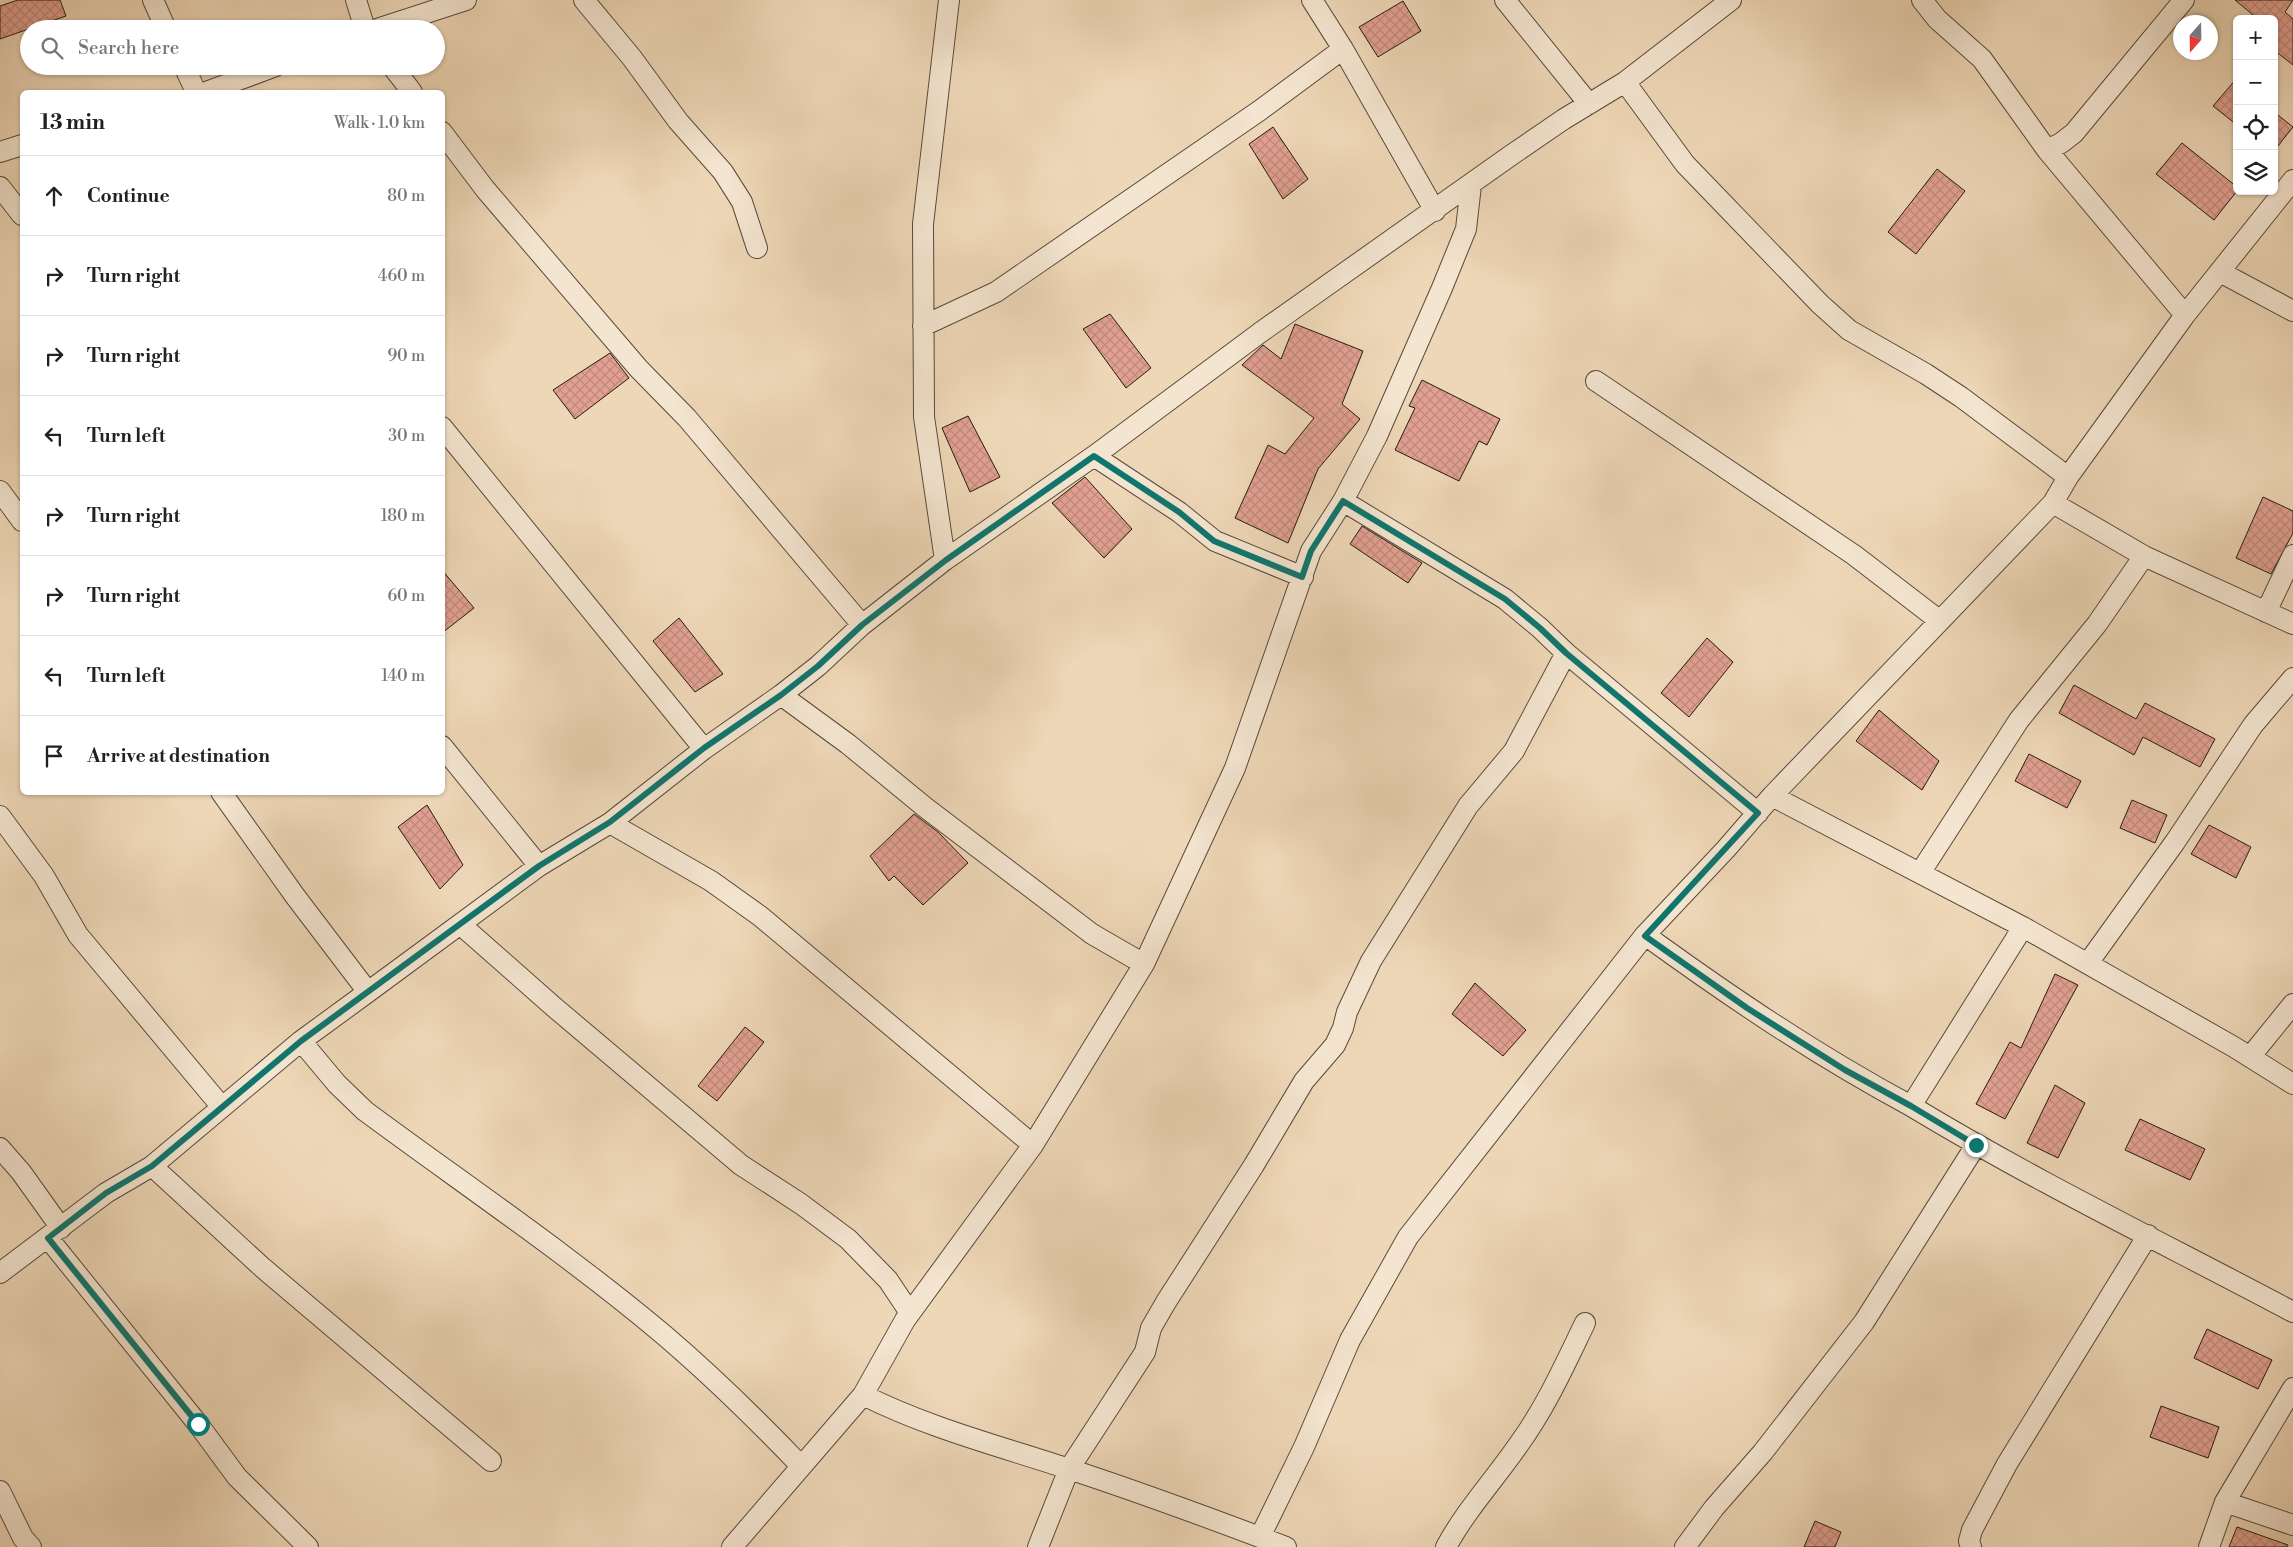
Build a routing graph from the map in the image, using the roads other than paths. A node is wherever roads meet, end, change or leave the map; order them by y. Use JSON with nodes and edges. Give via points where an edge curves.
{"nodes":[{"id":1,"x":153,"y":0,"type":"edge"},
{"id":2,"x":356,"y":0,"type":"edge"},
{"id":3,"x":466,"y":0,"type":"edge"},
{"id":4,"x":584,"y":0,"type":"edge"},
{"id":5,"x":949,"y":0,"type":"edge"},
{"id":6,"x":1312,"y":0,"type":"edge"},
{"id":7,"x":1505,"y":0,"type":"edge"},
{"id":8,"x":1922,"y":0,"type":"edge"},
{"id":9,"x":2184,"y":0,"type":"edge"},
{"id":10,"x":1722,"y":3,"type":"edge"},
{"id":11,"x":162,"y":20,"type":"edge"},
{"id":12,"x":362,"y":20,"type":"edge"},
{"id":13,"x":405,"y":20,"type":"edge"},
{"id":14,"x":1343,"y":49,"type":"junction"},
{"id":15,"x":188,"y":75,"type":"edge"},
{"id":16,"x":252,"y":75,"type":"edge"},
{"id":17,"x":399,"y":75,"type":"edge"},
{"id":18,"x":1625,"y":82,"type":"junction"},
{"id":19,"x":195,"y":90,"type":"edge"},
{"id":20,"x":211,"y":90,"type":"edge"},
{"id":21,"x":410,"y":90,"type":"edge"},
{"id":22,"x":1589,"y":104,"type":"junction"},
{"id":23,"x":445,"y":136,"type":"edge"},
{"id":24,"x":20,"y":146,"type":"edge"},
{"id":25,"x":2047,"y":150,"type":"junction"},
{"id":26,"x":0,"y":152,"type":"edge"},
{"id":27,"x":2293,"y":180,"type":"edge"},
{"id":28,"x":1471,"y":185,"type":"junction"},
{"id":29,"x":0,"y":187,"type":"edge"},
{"id":30,"x":1435,"y":211,"type":"junction"},
{"id":31,"x":20,"y":212,"type":"edge"},
{"id":32,"x":757,"y":248,"type":"dead end"},
{"id":33,"x":2220,"y":272,"type":"junction"},
{"id":34,"x":2293,"y":311,"type":"edge"},
{"id":35,"x":2185,"y":315,"type":"junction"},
{"id":36,"x":923,"y":326,"type":"junction"},
{"id":37,"x":1596,"y":381,"type":"dead end"},
{"id":38,"x":445,"y":431,"type":"edge"},
{"id":39,"x":1094,"y":456,"type":"junction"},
{"id":40,"x":2068,"y":477,"type":"junction"},
{"id":41,"x":0,"y":491,"type":"edge"},
{"id":42,"x":1343,"y":501,"type":"junction"},
{"id":43,"x":2053,"y":503,"type":"junction"},
{"id":44,"x":20,"y":518,"type":"edge"},
{"id":45,"x":2293,"y":555,"type":"edge"},
{"id":46,"x":2144,"y":556,"type":"junction"},
{"id":47,"x":946,"y":560,"type":"junction"},
{"id":48,"x":1302,"y":577,"type":"junction"},
{"id":49,"x":2266,"y":612,"type":"junction"},
{"id":50,"x":1940,"y":621,"type":"junction"},
{"id":51,"x":2293,"y":624,"type":"edge"},
{"id":52,"x":862,"y":625,"type":"junction"},
{"id":53,"x":1566,"y":653,"type":"junction"},
{"id":54,"x":2293,"y":678,"type":"edge"},
{"id":55,"x":781,"y":695,"type":"junction"},
{"id":56,"x":704,"y":748,"type":"junction"},
{"id":57,"x":445,"y":750,"type":"edge"},
{"id":58,"x":223,"y":795,"type":"edge"},
{"id":59,"x":1772,"y":796,"type":"junction"},
{"id":60,"x":1758,"y":813,"type":"junction"},
{"id":61,"x":0,"y":816,"type":"edge"},
{"id":62,"x":610,"y":822,"type":"junction"},
{"id":63,"x":539,"y":866,"type":"junction"},
{"id":64,"x":1920,"y":873,"type":"junction"},
{"id":65,"x":461,"y":925,"type":"junction"},
{"id":66,"x":2023,"y":928,"type":"junction"},
{"id":67,"x":1645,"y":936,"type":"junction"},
{"id":68,"x":2088,"y":963,"type":"junction"},
{"id":69,"x":1144,"y":964,"type":"junction"},
{"id":70,"x":368,"y":992,"type":"junction"},
{"id":71,"x":2293,"y":1004,"type":"edge"},
{"id":72,"x":301,"y":1041,"type":"junction"},
{"id":73,"x":2250,"y":1057,"type":"junction"},
{"id":74,"x":2293,"y":1084,"type":"edge"},
{"id":75,"x":222,"y":1106,"type":"junction"},
{"id":76,"x":1911,"y":1106,"type":"junction"},
{"id":77,"x":1033,"y":1145,"type":"junction"},
{"id":78,"x":1976,"y":1145,"type":"junction"},
{"id":79,"x":0,"y":1148,"type":"edge"},
{"id":80,"x":152,"y":1166,"type":"junction"},
{"id":81,"x":55,"y":1233,"type":"junction"},
{"id":82,"x":2148,"y":1235,"type":"junction"},
{"id":83,"x":0,"y":1273,"type":"edge"},
{"id":84,"x":2293,"y":1312,"type":"edge"},
{"id":85,"x":910,"y":1313,"type":"junction"},
{"id":86,"x":1585,"y":1323,"type":"dead end"},
{"id":87,"x":2293,"y":1388,"type":"edge"},
{"id":88,"x":863,"y":1395,"type":"junction"},
{"id":89,"x":491,"y":1461,"type":"dead end"},
{"id":90,"x":801,"y":1466,"type":"junction"},
{"id":91,"x":1069,"y":1469,"type":"junction"},
{"id":92,"x":0,"y":1491,"type":"edge"},
{"id":93,"x":2225,"y":1502,"type":"junction"},
{"id":94,"x":2293,"y":1526,"type":"edge"},
{"id":95,"x":1260,"y":1537,"type":"junction"},
{"id":96,"x":31,"y":1547,"type":"edge"},
{"id":97,"x":308,"y":1547,"type":"edge"},
{"id":98,"x":732,"y":1547,"type":"edge"},
{"id":99,"x":1038,"y":1547,"type":"edge"},
{"id":100,"x":1286,"y":1547,"type":"edge"},
{"id":101,"x":1446,"y":1547,"type":"edge"},
{"id":102,"x":1685,"y":1547,"type":"edge"},
{"id":103,"x":1972,"y":1547,"type":"edge"},
{"id":104,"x":2208,"y":1547,"type":"edge"}],
"edges":[{"from":1,"to":11,"type":"street"},
{"from":2,"to":12,"type":"street"},
{"from":3,"to":13,"type":"street"},
{"from":4,"to":32,"type":"street","via":[[632,58],[678,122],[723,172],[742,202]]},
{"from":5,"to":36,"type":"street","via":[[923,224]]},
{"from":6,"to":14,"type":"street"},
{"from":7,"to":22,"type":"street"},
{"from":8,"to":25,"type":"street","via":[[1937,19],[1982,59]]},
{"from":9,"to":25,"type":"street","via":[[2074,133]]},
{"from":10,"to":18,"type":"street"},
{"from":14,"to":30,"type":"street"},
{"from":14,"to":36,"type":"street","via":[[1258,112],[996,292]]},
{"from":15,"to":19,"type":"street"},
{"from":16,"to":20,"type":"street"},
{"from":17,"to":21,"type":"street"},
{"from":18,"to":22,"type":"street"},
{"from":18,"to":40,"type":"street","via":[[1685,164],[1849,330],[1926,374]]},
{"from":22,"to":28,"type":"street"},
{"from":23,"to":52,"type":"street","via":[[485,189],[639,369],[687,418]]},
{"from":24,"to":26,"type":"street"},
{"from":25,"to":35,"type":"street"},
{"from":27,"to":33,"type":"street"},
{"from":28,"to":30,"type":"street"},
{"from":28,"to":42,"type":"street","via":[[1466,229],[1377,436]]},
{"from":29,"to":31,"type":"street"},
{"from":30,"to":39,"type":"street","via":[[1261,332]]},
{"from":33,"to":34,"type":"street"},
{"from":33,"to":35,"type":"street"},
{"from":35,"to":40,"type":"street"},
{"from":36,"to":47,"type":"street","via":[[924,417]]},
{"from":37,"to":50,"type":"street","via":[[1854,555]]},
{"from":38,"to":56,"type":"street"},
{"from":39,"to":47,"type":"street"},
{"from":39,"to":48,"type":"street","via":[[1179,512],[1214,541]]},
{"from":40,"to":43,"type":"street"},
{"from":41,"to":44,"type":"street"},
{"from":42,"to":48,"type":"street","via":[[1315,545]]},
{"from":42,"to":53,"type":"street","via":[[1505,599]]},
{"from":43,"to":46,"type":"street"},
{"from":43,"to":50,"type":"street"},
{"from":45,"to":49,"type":"street"},
{"from":46,"to":49,"type":"street"},
{"from":46,"to":64,"type":"street","via":[[2097,624],[2018,720]]},
{"from":47,"to":52,"type":"street"},
{"from":48,"to":69,"type":"street","via":[[1235,768]]},
{"from":49,"to":51,"type":"street"},
{"from":50,"to":59,"type":"street"},
{"from":52,"to":55,"type":"street"},
{"from":53,"to":60,"type":"street"},
{"from":53,"to":91,"type":"street","via":[[1514,751],[1468,806],[1371,961],[1335,1045],[1304,1081],[1166,1302],[1151,1328],[1145,1352]]},
{"from":54,"to":68,"type":"street","via":[[2253,725],[2175,842]]},
{"from":55,"to":56,"type":"street"},
{"from":55,"to":69,"type":"street","via":[[1092,934]]},
{"from":56,"to":62,"type":"street"},
{"from":57,"to":63,"type":"street"},
{"from":58,"to":70,"type":"street"},
{"from":59,"to":60,"type":"street"},
{"from":59,"to":64,"type":"street"},
{"from":60,"to":67,"type":"street"},
{"from":61,"to":75,"type":"street","via":[[44,876],[78,935]]},
{"from":62,"to":63,"type":"street"},
{"from":62,"to":77,"type":"street","via":[[711,881],[760,916]]},
{"from":63,"to":65,"type":"street"},
{"from":64,"to":66,"type":"street"},
{"from":65,"to":70,"type":"street"},
{"from":65,"to":85,"type":"street","via":[[741,1165],[848,1239],[888,1280]]},
{"from":66,"to":68,"type":"street"},
{"from":66,"to":76,"type":"street"},
{"from":67,"to":76,"type":"street","via":[[1755,1013],[1845,1070]]},
{"from":67,"to":95,"type":"street","via":[[1408,1237],[1350,1340],[1304,1447]]},
{"from":68,"to":73,"type":"street"},
{"from":69,"to":77,"type":"street"},
{"from":70,"to":72,"type":"street"},
{"from":71,"to":73,"type":"street"},
{"from":72,"to":75,"type":"street"},
{"from":72,"to":90,"type":"street","via":[[364,1111],[571,1261],[664,1335],[746,1409]]},
{"from":73,"to":74,"type":"street"},
{"from":75,"to":80,"type":"street"},
{"from":76,"to":78,"type":"street"},
{"from":77,"to":85,"type":"street"},
{"from":78,"to":82,"type":"street"},
{"from":78,"to":102,"type":"street","via":[[1864,1322]]},
{"from":79,"to":81,"type":"street","via":[[21,1172]]},
{"from":80,"to":81,"type":"street","via":[[106,1193]]},
{"from":80,"to":89,"type":"street","via":[[263,1268]]},
{"from":81,"to":83,"type":"street"},
{"from":81,"to":97,"type":"street","via":[[237,1477]]},
{"from":82,"to":84,"type":"street"},
{"from":82,"to":103,"type":"street","via":[[2007,1464],[1972,1530],[1969,1541]]},
{"from":85,"to":88,"type":"street"},
{"from":86,"to":101,"type":"street","via":[[1544,1404],[1520,1443],[1459,1524]]},
{"from":87,"to":93,"type":"street"},
{"from":88,"to":90,"type":"street"},
{"from":88,"to":91,"type":"street","via":[[902,1414]]},
{"from":90,"to":98,"type":"street"},
{"from":91,"to":95,"type":"street"},
{"from":91,"to":99,"type":"street"},
{"from":92,"to":96,"type":"street","via":[[23,1538]]},
{"from":93,"to":94,"type":"street"},
{"from":93,"to":104,"type":"street"},
{"from":95,"to":100,"type":"street"}]}
